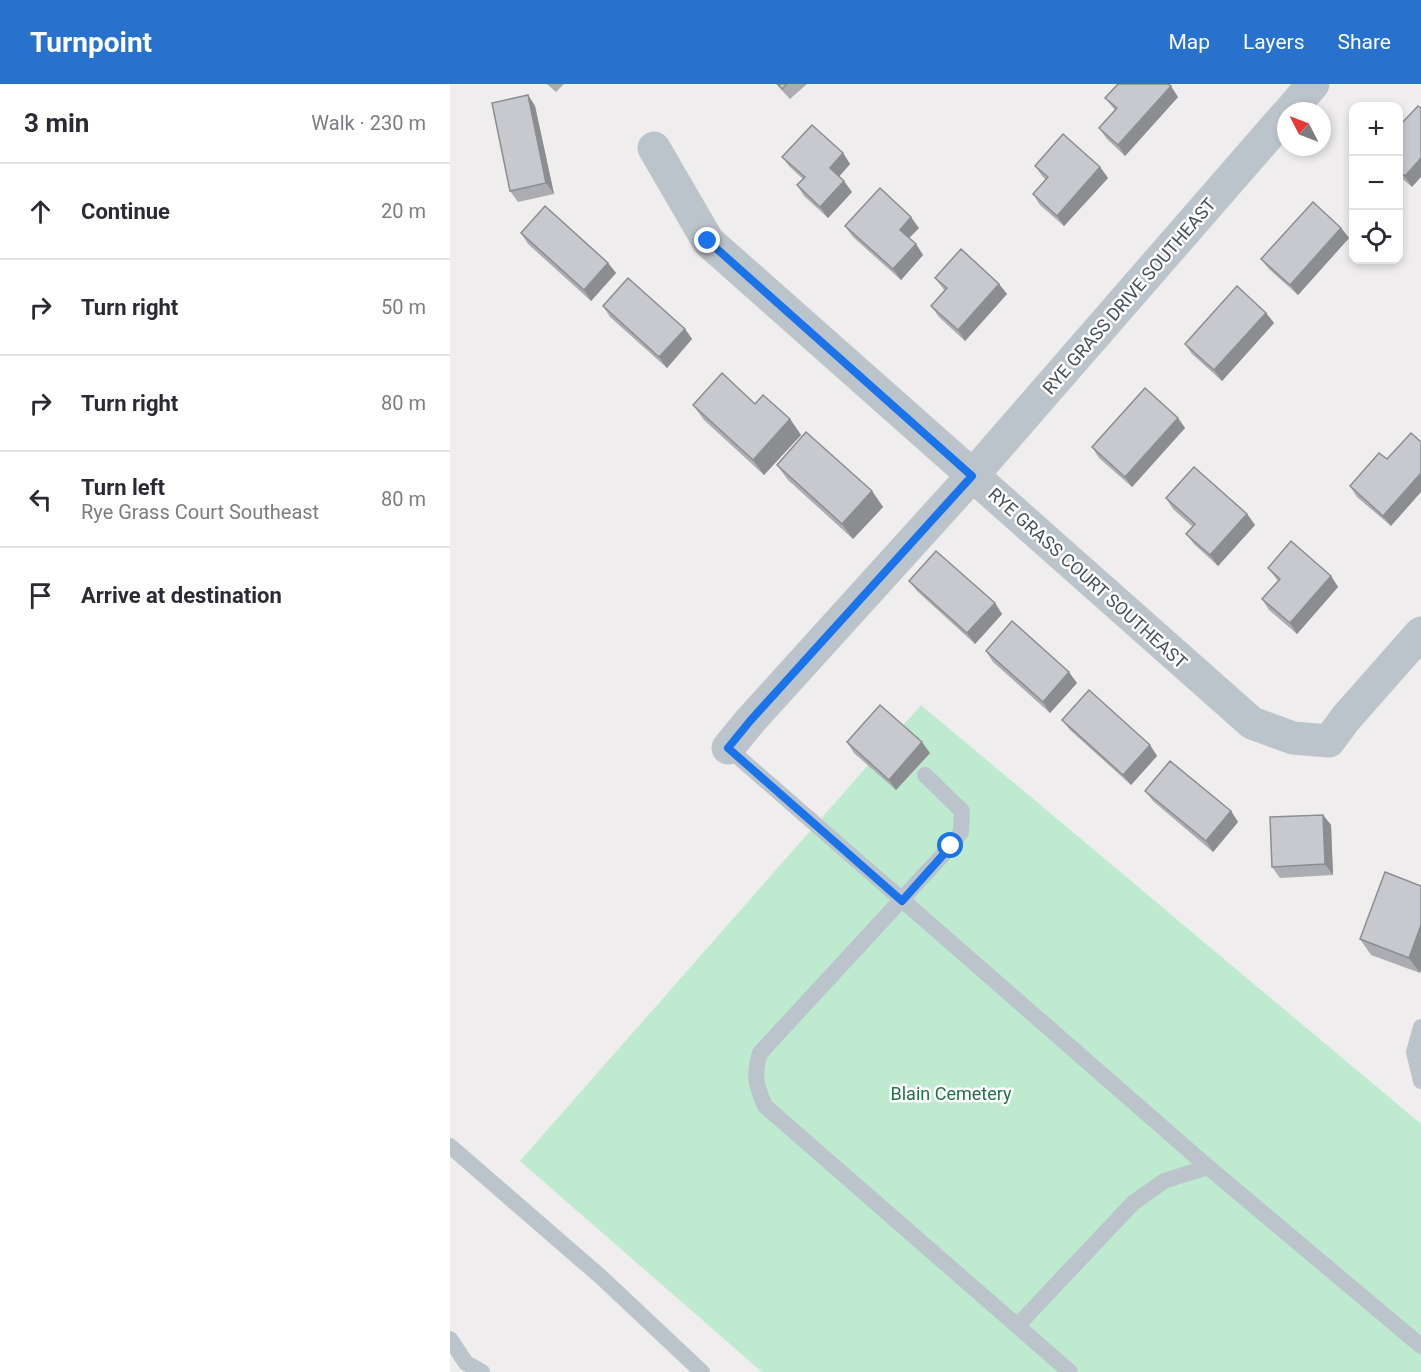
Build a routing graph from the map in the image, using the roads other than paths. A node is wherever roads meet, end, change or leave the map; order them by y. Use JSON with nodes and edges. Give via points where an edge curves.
{"nodes":[{"id":1,"x":1313,"y":84,"type":"edge"},
{"id":2,"x":1298,"y":102,"type":"edge"},
{"id":3,"x":1277,"y":126,"type":"edge"},
{"id":4,"x":654,"y":148,"type":"dead end"},
{"id":5,"x":972,"y":476,"type":"junction"},
{"id":6,"x":1421,"y":633,"type":"edge"},
{"id":7,"x":728,"y":748,"type":"joint"},
{"id":8,"x":925,"y":775,"type":"dead end"},
{"id":9,"x":902,"y":901,"type":"junction"},
{"id":10,"x":1421,"y":1027,"type":"edge"},
{"id":11,"x":1421,"y":1081,"type":"edge"},
{"id":12,"x":450,"y":1146,"type":"edge"},
{"id":13,"x":1208,"y":1167,"type":"junction"},
{"id":14,"x":1017,"y":1326,"type":"junction"},
{"id":15,"x":450,"y":1339,"type":"edge"},
{"id":16,"x":1421,"y":1346,"type":"edge"},
{"id":17,"x":482,"y":1372,"type":"edge"},
{"id":18,"x":702,"y":1372,"type":"edge"},
{"id":19,"x":1070,"y":1372,"type":"edge"}],
"edges":[{"from":1,"to":2,"type":"street"},
{"from":3,"to":5,"type":"street","name":"RYE GRASS DRIVE SOUTHEAST"},
{"from":4,"to":5,"type":"street","name":"RYE GRASS COURT SOUTHEAST","via":[[708,241]]},
{"from":5,"to":6,"type":"street","name":"RYE GRASS COURT SOUTHEAST","via":[[1252,723],[1293,738],[1329,741]]},
{"from":5,"to":7,"type":"street","name":"RYE GRASS DRIVE SOUTHEAST"},
{"from":7,"to":9,"type":"lane"},
{"from":8,"to":9,"type":"lane","via":[[962,811],[961,832]]},
{"from":9,"to":13,"type":"lane"},
{"from":9,"to":14,"type":"lane","via":[[760,1053],[756,1086],[765,1106]]},
{"from":10,"to":11,"type":"lane","via":[[1414,1052]]},
{"from":12,"to":18,"type":"lane"},
{"from":13,"to":14,"type":"lane","via":[[1164,1181],[1133,1203]]},
{"from":13,"to":16,"type":"lane"},
{"from":14,"to":19,"type":"lane"},
{"from":15,"to":17,"type":"lane","via":[[466,1364]]}]}
